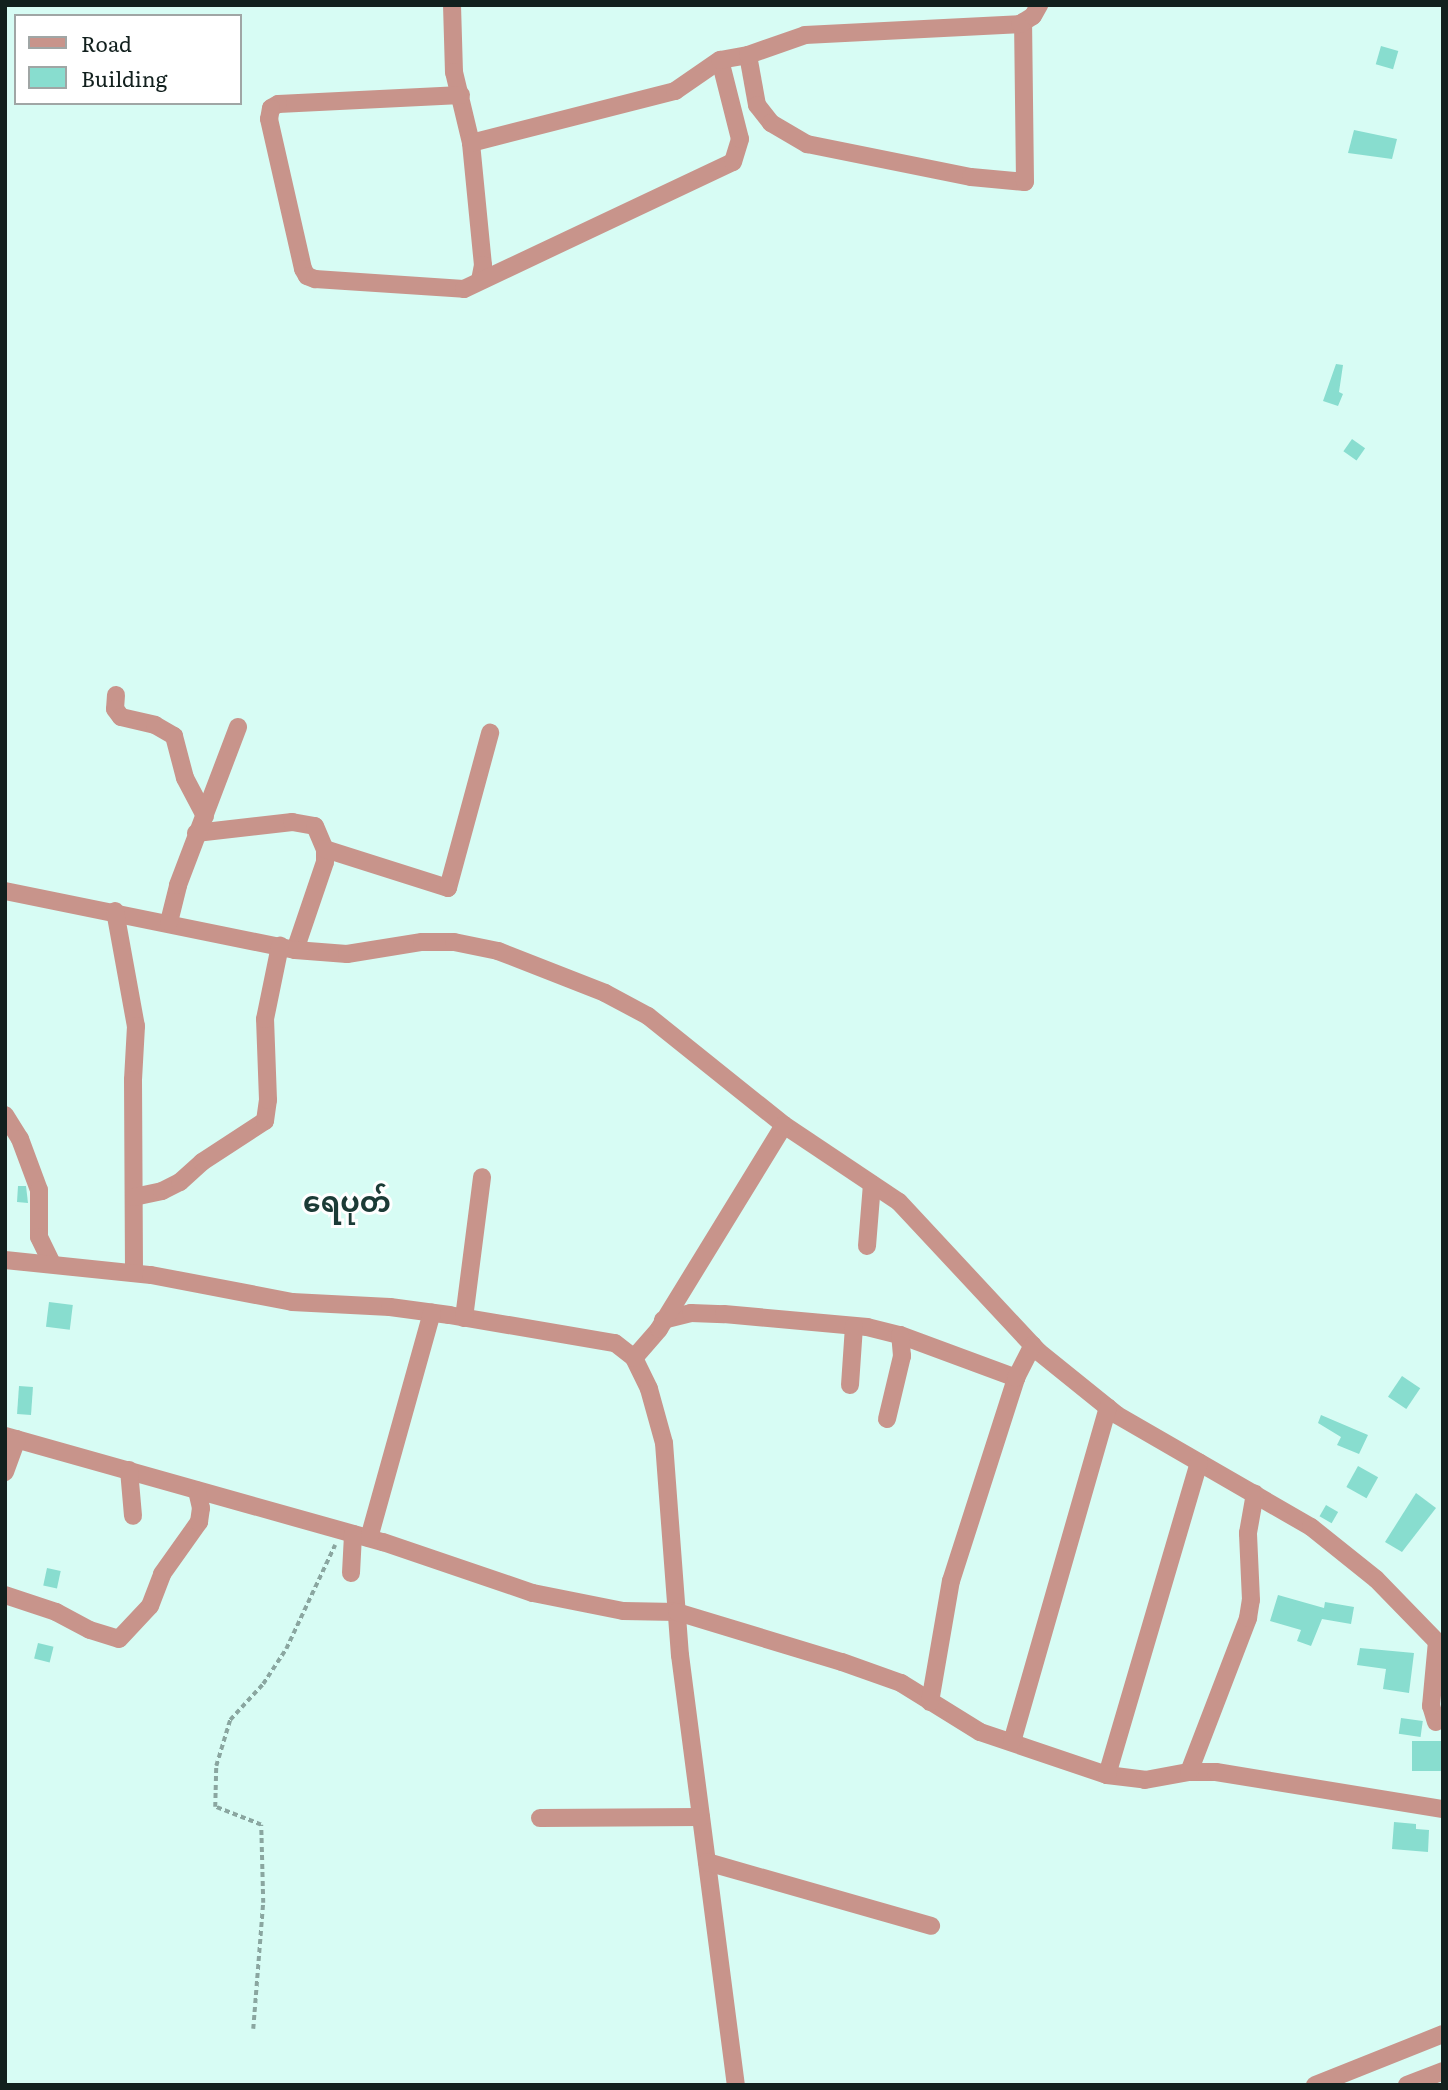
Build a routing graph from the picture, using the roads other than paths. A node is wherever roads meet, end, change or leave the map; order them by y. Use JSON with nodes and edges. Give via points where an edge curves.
{"nodes":[{"id":1,"x":452,"y":5,"type":"edge"},
{"id":2,"x":1039,"y":5,"type":"edge"},
{"id":3,"x":1023,"y":22,"type":"junction"},
{"id":4,"x":748,"y":55,"type":"junction"},
{"id":5,"x":720,"y":60,"type":"junction"},
{"id":6,"x":461,"y":95,"type":"junction"},
{"id":7,"x":471,"y":143,"type":"junction"},
{"id":8,"x":481,"y":280,"type":"junction"},
{"id":9,"x":116,"y":695,"type":"dead end"},
{"id":10,"x":238,"y":727,"type":"dead end"},
{"id":11,"x":490,"y":733,"type":"dead end"},
{"id":12,"x":205,"y":816,"type":"junction"},
{"id":13,"x":196,"y":833,"type":"junction"},
{"id":14,"x":326,"y":849,"type":"junction"},
{"id":15,"x":5,"y":891,"type":"edge"},
{"id":16,"x":115,"y":911,"type":"junction"},
{"id":17,"x":169,"y":922,"type":"junction"},
{"id":18,"x":287,"y":948,"type":"junction"},
{"id":19,"x":5,"y":1115,"type":"edge"},
{"id":20,"x":784,"y":1125,"type":"junction"},
{"id":21,"x":482,"y":1177,"type":"dead end"},
{"id":22,"x":872,"y":1184,"type":"junction"},
{"id":23,"x":134,"y":1197,"type":"junction"},
{"id":24,"x":867,"y":1246,"type":"dead end"},
{"id":25,"x":5,"y":1260,"type":"edge"},
{"id":26,"x":52,"y":1264,"type":"junction"},
{"id":27,"x":134,"y":1273,"type":"junction"},
{"id":28,"x":432,"y":1313,"type":"junction"},
{"id":29,"x":464,"y":1318,"type":"junction"},
{"id":30,"x":663,"y":1320,"type":"junction"},
{"id":31,"x":854,"y":1326,"type":"junction"},
{"id":32,"x":900,"y":1335,"type":"junction"},
{"id":33,"x":1033,"y":1345,"type":"junction"},
{"id":34,"x":634,"y":1358,"type":"junction"},
{"id":35,"x":1016,"y":1378,"type":"junction"},
{"id":36,"x":850,"y":1385,"type":"dead end"},
{"id":37,"x":1108,"y":1408,"type":"junction"},
{"id":38,"x":887,"y":1419,"type":"dead end"},
{"id":39,"x":11,"y":1437,"type":"edge"},
{"id":40,"x":1199,"y":1462,"type":"junction"},
{"id":41,"x":129,"y":1471,"type":"junction"},
{"id":42,"x":5,"y":1472,"type":"edge"},
{"id":43,"x":197,"y":1490,"type":"junction"},
{"id":44,"x":1255,"y":1494,"type":"junction"},
{"id":45,"x":133,"y":1516,"type":"dead end"},
{"id":46,"x":355,"y":1534,"type":"junction"},
{"id":47,"x":351,"y":1573,"type":"dead end"},
{"id":48,"x":5,"y":1595,"type":"edge"},
{"id":49,"x":677,"y":1612,"type":"junction"},
{"id":50,"x":1440,"y":1644,"type":"edge"},
{"id":51,"x":930,"y":1702,"type":"junction"},
{"id":52,"x":1436,"y":1722,"type":"dead end"},
{"id":53,"x":1012,"y":1742,"type":"junction"},
{"id":54,"x":1189,"y":1772,"type":"junction"},
{"id":55,"x":1107,"y":1775,"type":"junction"},
{"id":56,"x":1443,"y":1809,"type":"edge"},
{"id":57,"x":701,"y":1817,"type":"junction"},
{"id":58,"x":540,"y":1818,"type":"dead end"},
{"id":59,"x":707,"y":1862,"type":"junction"},
{"id":60,"x":931,"y":1926,"type":"dead end"},
{"id":61,"x":1443,"y":2034,"type":"edge"},
{"id":62,"x":1443,"y":2071,"type":"edge"},
{"id":63,"x":736,"y":2085,"type":"edge"},
{"id":64,"x":1315,"y":2085,"type":"edge"},
{"id":65,"x":1408,"y":2085,"type":"edge"}],
"edges":[{"from":1,"to":6,"type":"street","via":[[454,72]]},
{"from":2,"to":3,"type":"street"},
{"from":3,"to":4,"type":"street","via":[[804,35]]},
{"from":3,"to":4,"type":"street","via":[[1025,182],[971,177],[807,144],[771,122],[757,105]]},
{"from":4,"to":5,"type":"street"},
{"from":5,"to":7,"type":"street","via":[[676,91]]},
{"from":5,"to":8,"type":"street","via":[[740,139],[733,162]]},
{"from":6,"to":7,"type":"street"},
{"from":6,"to":8,"type":"street","via":[[278,104],[268,113],[307,276],[464,289]]},
{"from":7,"to":8,"type":"street"},
{"from":9,"to":12,"type":"street","via":[[115,709],[121,717],[155,725],[174,736],[185,778]]},
{"from":10,"to":12,"type":"street"},
{"from":11,"to":14,"type":"street","via":[[448,888]]},
{"from":12,"to":13,"type":"street"},
{"from":13,"to":14,"type":"street","via":[[302,821],[315,826]]},
{"from":13,"to":17,"type":"street"},
{"from":14,"to":18,"type":"street","via":[[325,862]]},
{"from":15,"to":16,"type":"street"},
{"from":16,"to":17,"type":"street"},
{"from":16,"to":23,"type":"street","via":[[135,1026]]},
{"from":17,"to":18,"type":"street"},
{"from":18,"to":20,"type":"street","via":[[347,954],[422,942],[454,942],[498,951],[605,993],[648,1016]]},
{"from":18,"to":23,"type":"street","via":[[265,1018],[265,1121],[180,1182]]},
{"from":19,"to":26,"type":"street","via":[[40,1189],[40,1237]]},
{"from":20,"to":22,"type":"street"},
{"from":20,"to":30,"type":"street"},
{"from":21,"to":29,"type":"street"},
{"from":22,"to":24,"type":"street"},
{"from":22,"to":33,"type":"street","via":[[899,1202]]},
{"from":23,"to":27,"type":"street"},
{"from":25,"to":26,"type":"street"},
{"from":26,"to":27,"type":"street"},
{"from":27,"to":28,"type":"street","via":[[292,1302]]},
{"from":28,"to":29,"type":"street"},
{"from":28,"to":46,"type":"street"},
{"from":29,"to":34,"type":"street","via":[[615,1343]]},
{"from":30,"to":31,"type":"street","via":[[691,1313],[724,1314]]},
{"from":30,"to":34,"type":"street"},
{"from":31,"to":32,"type":"street"},
{"from":31,"to":36,"type":"street"},
{"from":32,"to":35,"type":"street"},
{"from":32,"to":38,"type":"street","via":[[902,1356]]},
{"from":33,"to":35,"type":"street"},
{"from":33,"to":37,"type":"street"},
{"from":34,"to":49,"type":"street","via":[[649,1389],[664,1443]]},
{"from":35,"to":51,"type":"street","via":[[951,1581]]},
{"from":37,"to":40,"type":"street"},
{"from":37,"to":53,"type":"street"},
{"from":39,"to":41,"type":"street"},
{"from":39,"to":42,"type":"street"},
{"from":40,"to":44,"type":"street"},
{"from":40,"to":55,"type":"street"},
{"from":41,"to":43,"type":"street"},
{"from":41,"to":45,"type":"street"},
{"from":43,"to":46,"type":"street"},
{"from":43,"to":48,"type":"street","via":[[199,1522],[162,1574],[150,1606],[119,1639]]},
{"from":44,"to":50,"type":"street","via":[[1322,1535],[1376,1579]]},
{"from":44,"to":54,"type":"street","via":[[1248,1533],[1248,1618]]},
{"from":46,"to":47,"type":"street"},
{"from":46,"to":49,"type":"street","via":[[533,1593],[623,1611]]},
{"from":49,"to":51,"type":"street","via":[[842,1662],[901,1683]]},
{"from":49,"to":57,"type":"street"},
{"from":50,"to":52,"type":"street","via":[[1431,1706]]},
{"from":51,"to":53,"type":"street","via":[[981,1732]]},
{"from":53,"to":55,"type":"street"},
{"from":54,"to":55,"type":"street","via":[[1145,1780]]},
{"from":54,"to":56,"type":"street","via":[[1216,1772]]},
{"from":57,"to":58,"type":"street"},
{"from":57,"to":59,"type":"street"},
{"from":59,"to":60,"type":"street"},
{"from":59,"to":63,"type":"street"},
{"from":61,"to":64,"type":"street"},
{"from":62,"to":65,"type":"street"}]}
